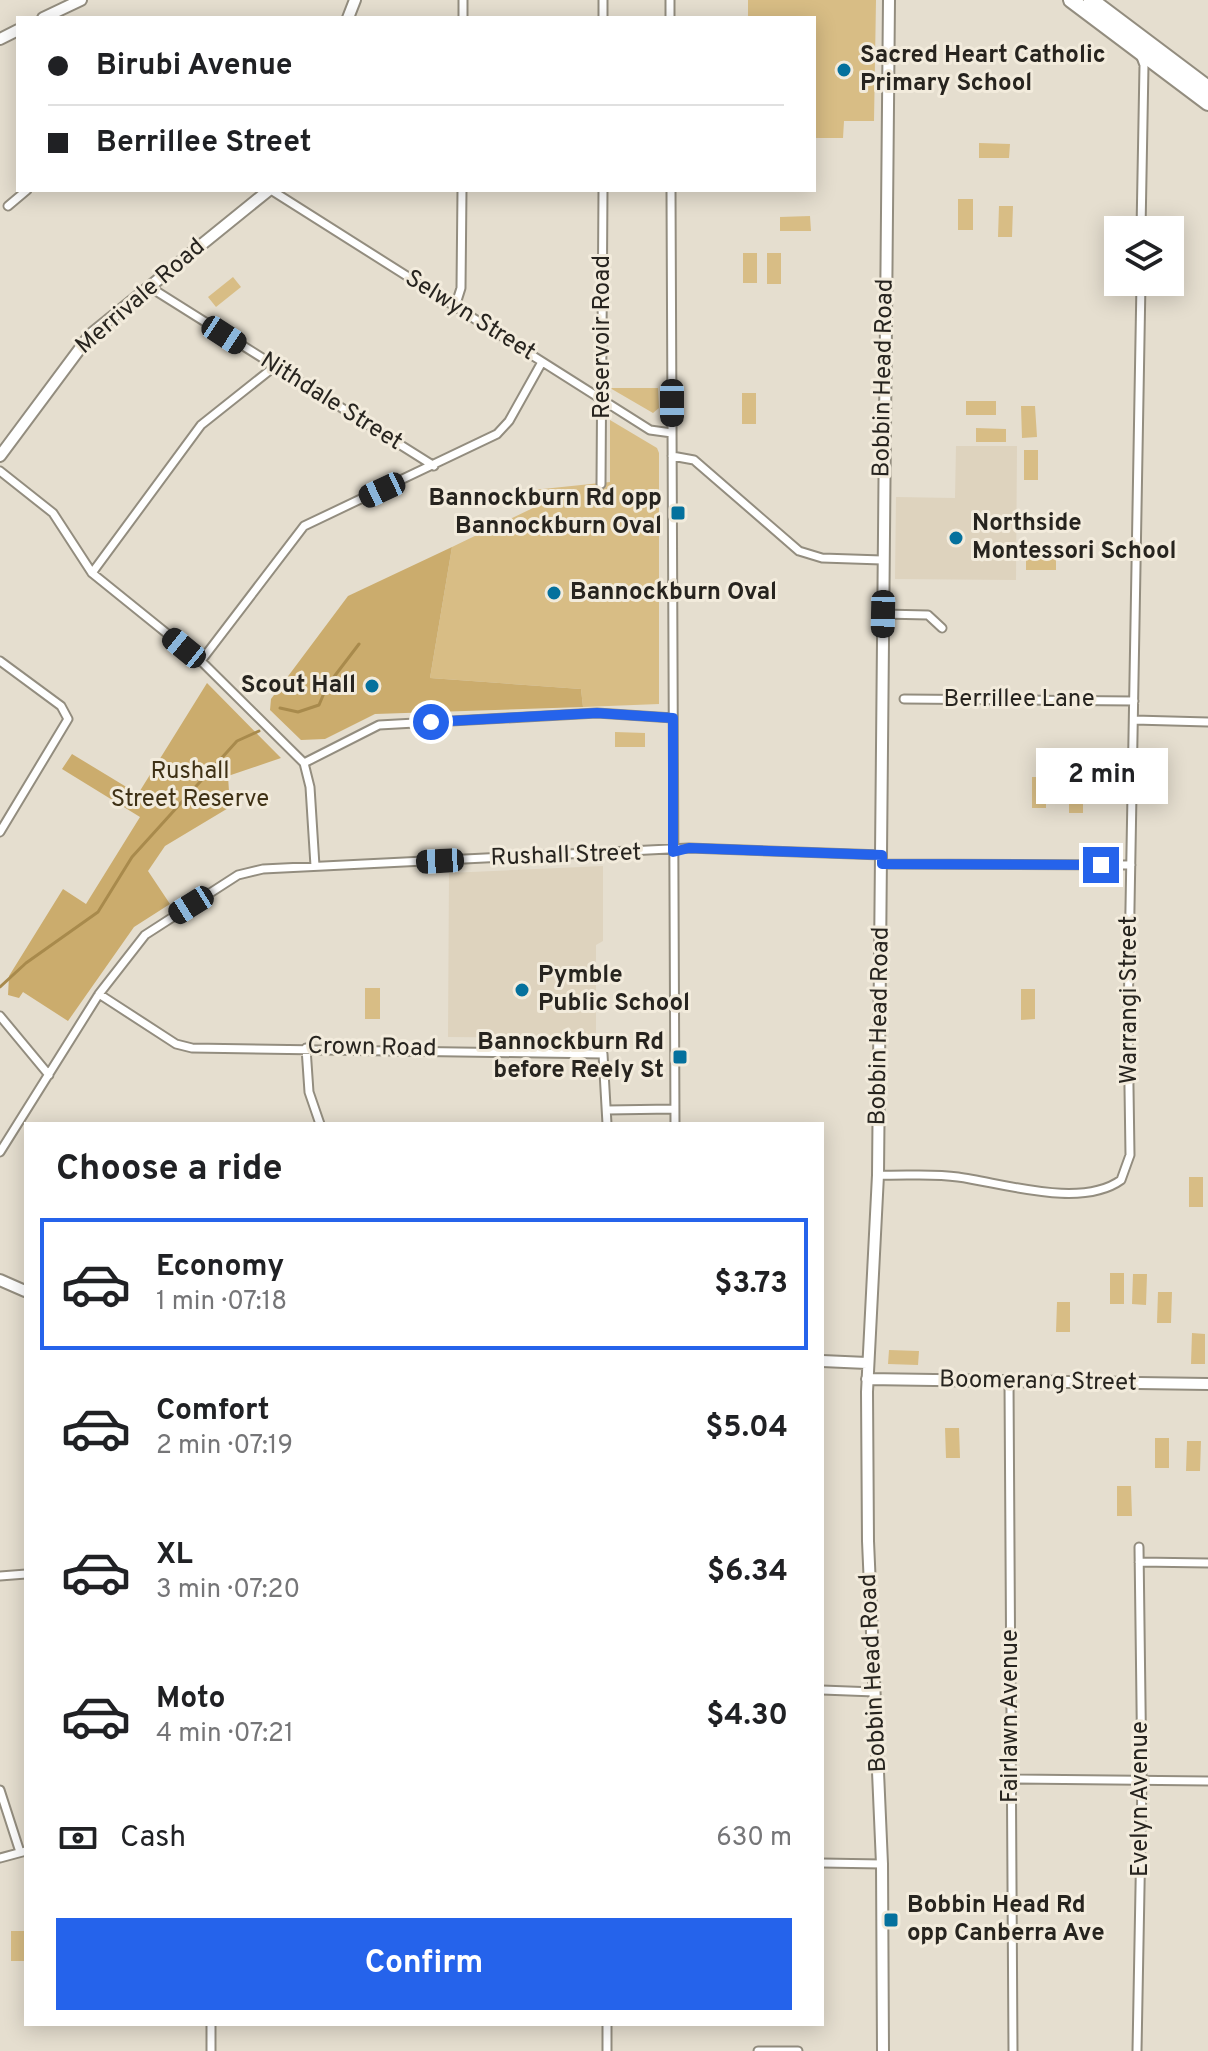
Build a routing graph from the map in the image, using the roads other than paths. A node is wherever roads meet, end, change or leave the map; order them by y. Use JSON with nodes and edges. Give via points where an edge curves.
{"nodes":[{"id":1,"x":81,"y":0,"type":"edge"},
{"id":2,"x":889,"y":0,"type":"edge"},
{"id":3,"x":1071,"y":0,"type":"edge"},
{"id":4,"x":1091,"y":0,"type":"edge"},
{"id":5,"x":51,"y":16,"type":"edge"},
{"id":6,"x":1139,"y":51,"type":"junction"},
{"id":7,"x":1208,"y":88,"type":"edge"},
{"id":8,"x":1208,"y":103,"type":"edge"},
{"id":9,"x":25,"y":192,"type":"edge"},
{"id":10,"x":267,"y":192,"type":"edge"},
{"id":11,"x":273,"y":192,"type":"edge"},
{"id":12,"x":462,"y":192,"type":"edge"},
{"id":13,"x":603,"y":192,"type":"edge"},
{"id":14,"x":671,"y":192,"type":"edge"},
{"id":15,"x":8,"y":206,"type":"dead end"},
{"id":16,"x":1141,"y":216,"type":"edge"},
{"id":17,"x":148,"y":286,"type":"junction"},
{"id":18,"x":1141,"y":296,"type":"edge"},
{"id":19,"x":455,"y":307,"type":"junction"},
{"id":20,"x":542,"y":362,"type":"junction"},
{"id":21,"x":274,"y":367,"type":"junction"},
{"id":22,"x":604,"y":400,"type":"junction"},
{"id":23,"x":672,"y":433,"type":"junction"},
{"id":24,"x":0,"y":456,"type":"edge"},
{"id":25,"x":672,"y":456,"type":"junction"},
{"id":26,"x":434,"y":466,"type":"junction"},
{"id":27,"x":0,"y":471,"type":"edge"},
{"id":28,"x":601,"y":484,"type":"dead end"},
{"id":29,"x":882,"y":560,"type":"junction"},
{"id":30,"x":92,"y":573,"type":"junction"},
{"id":31,"x":883,"y":614,"type":"junction"},
{"id":32,"x":942,"y":628,"type":"dead end"},
{"id":33,"x":0,"y":661,"type":"edge"},
{"id":34,"x":201,"y":661,"type":"junction"},
{"id":35,"x":904,"y":699,"type":"dead end"},
{"id":36,"x":1134,"y":701,"type":"junction"},
{"id":37,"x":673,"y":718,"type":"junction"},
{"id":38,"x":1134,"y":720,"type":"junction"},
{"id":39,"x":1208,"y":722,"type":"edge"},
{"id":40,"x":304,"y":763,"type":"junction"},
{"id":41,"x":0,"y":832,"type":"edge"},
{"id":42,"x":673,"y":852,"type":"junction"},
{"id":43,"x":882,"y":859,"type":"junction"},
{"id":44,"x":1131,"y":865,"type":"junction"},
{"id":45,"x":315,"y":866,"type":"junction"},
{"id":46,"x":99,"y":994,"type":"junction"},
{"id":47,"x":0,"y":1016,"type":"edge"},
{"id":48,"x":306,"y":1048,"type":"junction"},
{"id":49,"x":49,"y":1075,"type":"junction"},
{"id":50,"x":673,"y":1109,"type":"junction"},
{"id":51,"x":607,"y":1110,"type":"junction"},
{"id":52,"x":319,"y":1122,"type":"edge"},
{"id":53,"x":607,"y":1122,"type":"edge"},
{"id":54,"x":675,"y":1122,"type":"edge"},
{"id":55,"x":0,"y":1152,"type":"edge"},
{"id":56,"x":878,"y":1175,"type":"junction"},
{"id":57,"x":0,"y":1283,"type":"edge"},
{"id":58,"x":24,"y":1291,"type":"edge"},
{"id":59,"x":824,"y":1361,"type":"edge"},
{"id":60,"x":867,"y":1363,"type":"junction"},
{"id":61,"x":867,"y":1379,"type":"junction"},
{"id":62,"x":1009,"y":1382,"type":"junction"},
{"id":63,"x":1208,"y":1384,"type":"edge"},
{"id":64,"x":1139,"y":1547,"type":"dead end"},
{"id":65,"x":1139,"y":1562,"type":"junction"},
{"id":66,"x":1208,"y":1563,"type":"edge"},
{"id":67,"x":24,"y":1574,"type":"edge"},
{"id":68,"x":0,"y":1576,"type":"edge"},
{"id":69,"x":824,"y":1690,"type":"edge"},
{"id":70,"x":875,"y":1692,"type":"junction"},
{"id":71,"x":1011,"y":1779,"type":"junction"},
{"id":72,"x":1142,"y":1780,"type":"junction"},
{"id":73,"x":1208,"y":1781,"type":"edge"},
{"id":74,"x":0,"y":1790,"type":"edge"},
{"id":75,"x":23,"y":1851,"type":"edge"},
{"id":76,"x":0,"y":1858,"type":"edge"},
{"id":77,"x":824,"y":1863,"type":"edge"},
{"id":78,"x":882,"y":1864,"type":"junction"},
{"id":79,"x":211,"y":2026,"type":"edge"},
{"id":80,"x":607,"y":2026,"type":"edge"},
{"id":81,"x":211,"y":2051,"type":"edge"},
{"id":82,"x":607,"y":2051,"type":"edge"},
{"id":83,"x":758,"y":2051,"type":"edge"},
{"id":84,"x":798,"y":2051,"type":"edge"},
{"id":85,"x":883,"y":2051,"type":"edge"},
{"id":86,"x":1013,"y":2051,"type":"edge"},
{"id":87,"x":1137,"y":2051,"type":"edge"}],
"edges":[{"from":1,"to":5,"type":"main road"},
{"from":2,"to":29,"type":"main road","name":"Bobbin Head Road"},
{"from":3,"to":6,"type":"highway"},
{"from":4,"to":7,"type":"highway"},
{"from":6,"to":8,"type":"highway"},
{"from":6,"to":16,"type":"street","via":[[1144,65]]},
{"from":9,"to":15,"type":"street"},
{"from":10,"to":17,"type":"main road","name":"Merrivale Road"},
{"from":11,"to":19,"type":"street","name":"Selwyn Street"},
{"from":12,"to":19,"type":"street","via":[[461,288]]},
{"from":13,"to":22,"type":"street","name":"Reservoir Road"},
{"from":14,"to":23,"type":"street"},
{"from":17,"to":21,"type":"street","name":"Nithdale Street"},
{"from":17,"to":24,"type":"main road","name":"Merrivale Road","via":[[90,335]]},
{"from":18,"to":36,"type":"street","name":"Warrangi Street"},
{"from":19,"to":20,"type":"street","name":"Selwyn Street"},
{"from":20,"to":22,"type":"street","name":"Selwyn Street"},
{"from":20,"to":26,"type":"street","via":[[503,429]]},
{"from":21,"to":26,"type":"street","name":"Nithdale Street"},
{"from":21,"to":30,"type":"street","via":[[201,425]]},
{"from":22,"to":23,"type":"street","name":"Selwyn Street","via":[[650,430]]},
{"from":22,"to":28,"type":"street","name":"Reservoir Road"},
{"from":23,"to":25,"type":"street"},
{"from":25,"to":29,"type":"street","via":[[694,460],[799,551],[822,558]]},
{"from":25,"to":37,"type":"street"},
{"from":26,"to":34,"type":"street","via":[[304,526]]},
{"from":27,"to":30,"type":"street","via":[[53,513]]},
{"from":29,"to":31,"type":"main road","name":"Bobbin Head Road"},
{"from":30,"to":34,"type":"street"},
{"from":31,"to":32,"type":"street","via":[[928,615]]},
{"from":31,"to":43,"type":"main road","name":"Bobbin Head Road"},
{"from":33,"to":41,"type":"street","via":[[61,706],[68,719]]},
{"from":34,"to":40,"type":"street"},
{"from":35,"to":36,"type":"street","name":"Berrillee Lane"},
{"from":36,"to":38,"type":"street","name":"Warrangi Street"},
{"from":37,"to":40,"type":"street","via":[[597,713],[379,725]]},
{"from":37,"to":42,"type":"street"},
{"from":38,"to":39,"type":"street"},
{"from":38,"to":44,"type":"street","name":"Warrangi Street"},
{"from":40,"to":45,"type":"street"},
{"from":42,"to":43,"type":"street","name":"Rushall Street","via":[[689,848]]},
{"from":42,"to":45,"type":"street","name":"Rushall Street"},
{"from":42,"to":50,"type":"street"},
{"from":43,"to":44,"type":"street","name":"Rushall Street"},
{"from":43,"to":56,"type":"main road","name":"Bobbin Head Road"},
{"from":44,"to":56,"type":"street","name":"Warrangi Street","via":[[1130,1155],[1121,1180],[1096,1191],[1021,1190],[957,1176]]},
{"from":45,"to":46,"type":"street","name":"Rushall Street","via":[[238,875],[145,935]]},
{"from":46,"to":48,"type":"street","name":"Crown Road","via":[[176,1044]]},
{"from":46,"to":49,"type":"street","name":"Rushall Street"},
{"from":47,"to":49,"type":"street"},
{"from":48,"to":51,"type":"street","name":"Crown Road","via":[[594,1051],[603,1054]]},
{"from":48,"to":52,"type":"street","via":[[309,1092]]},
{"from":49,"to":55,"type":"street","name":"Rushall Street"},
{"from":50,"to":51,"type":"street"},
{"from":50,"to":54,"type":"street"},
{"from":51,"to":53,"type":"street"},
{"from":56,"to":60,"type":"main road","name":"Bobbin Head Road"},
{"from":57,"to":58,"type":"main road"},
{"from":59,"to":60,"type":"main road"},
{"from":60,"to":61,"type":"main road","name":"Bobbin Head Road"},
{"from":61,"to":62,"type":"main road","name":"Boomerang Street"},
{"from":61,"to":70,"type":"main road","name":"Bobbin Head Road"},
{"from":62,"to":63,"type":"main road","name":"Boomerang Street"},
{"from":62,"to":71,"type":"street","name":"Fairlawn Avenue"},
{"from":64,"to":65,"type":"street","name":"Evelyn Avenue"},
{"from":65,"to":66,"type":"street"},
{"from":65,"to":72,"type":"street","name":"Evelyn Avenue"},
{"from":67,"to":68,"type":"street"},
{"from":69,"to":70,"type":"street"},
{"from":70,"to":78,"type":"main road","name":"Bobbin Head Road"},
{"from":71,"to":72,"type":"street"},
{"from":71,"to":86,"type":"street","name":"Fairlawn Avenue"},
{"from":72,"to":73,"type":"street"},
{"from":72,"to":87,"type":"street","name":"Evelyn Avenue"},
{"from":74,"to":75,"type":"street"},
{"from":75,"to":76,"type":"street"},
{"from":77,"to":78,"type":"street"},
{"from":78,"to":85,"type":"main road","name":"Bobbin Head Road"},
{"from":79,"to":81,"type":"street"},
{"from":80,"to":82,"type":"street"},
{"from":83,"to":84,"type":"street"}]}
